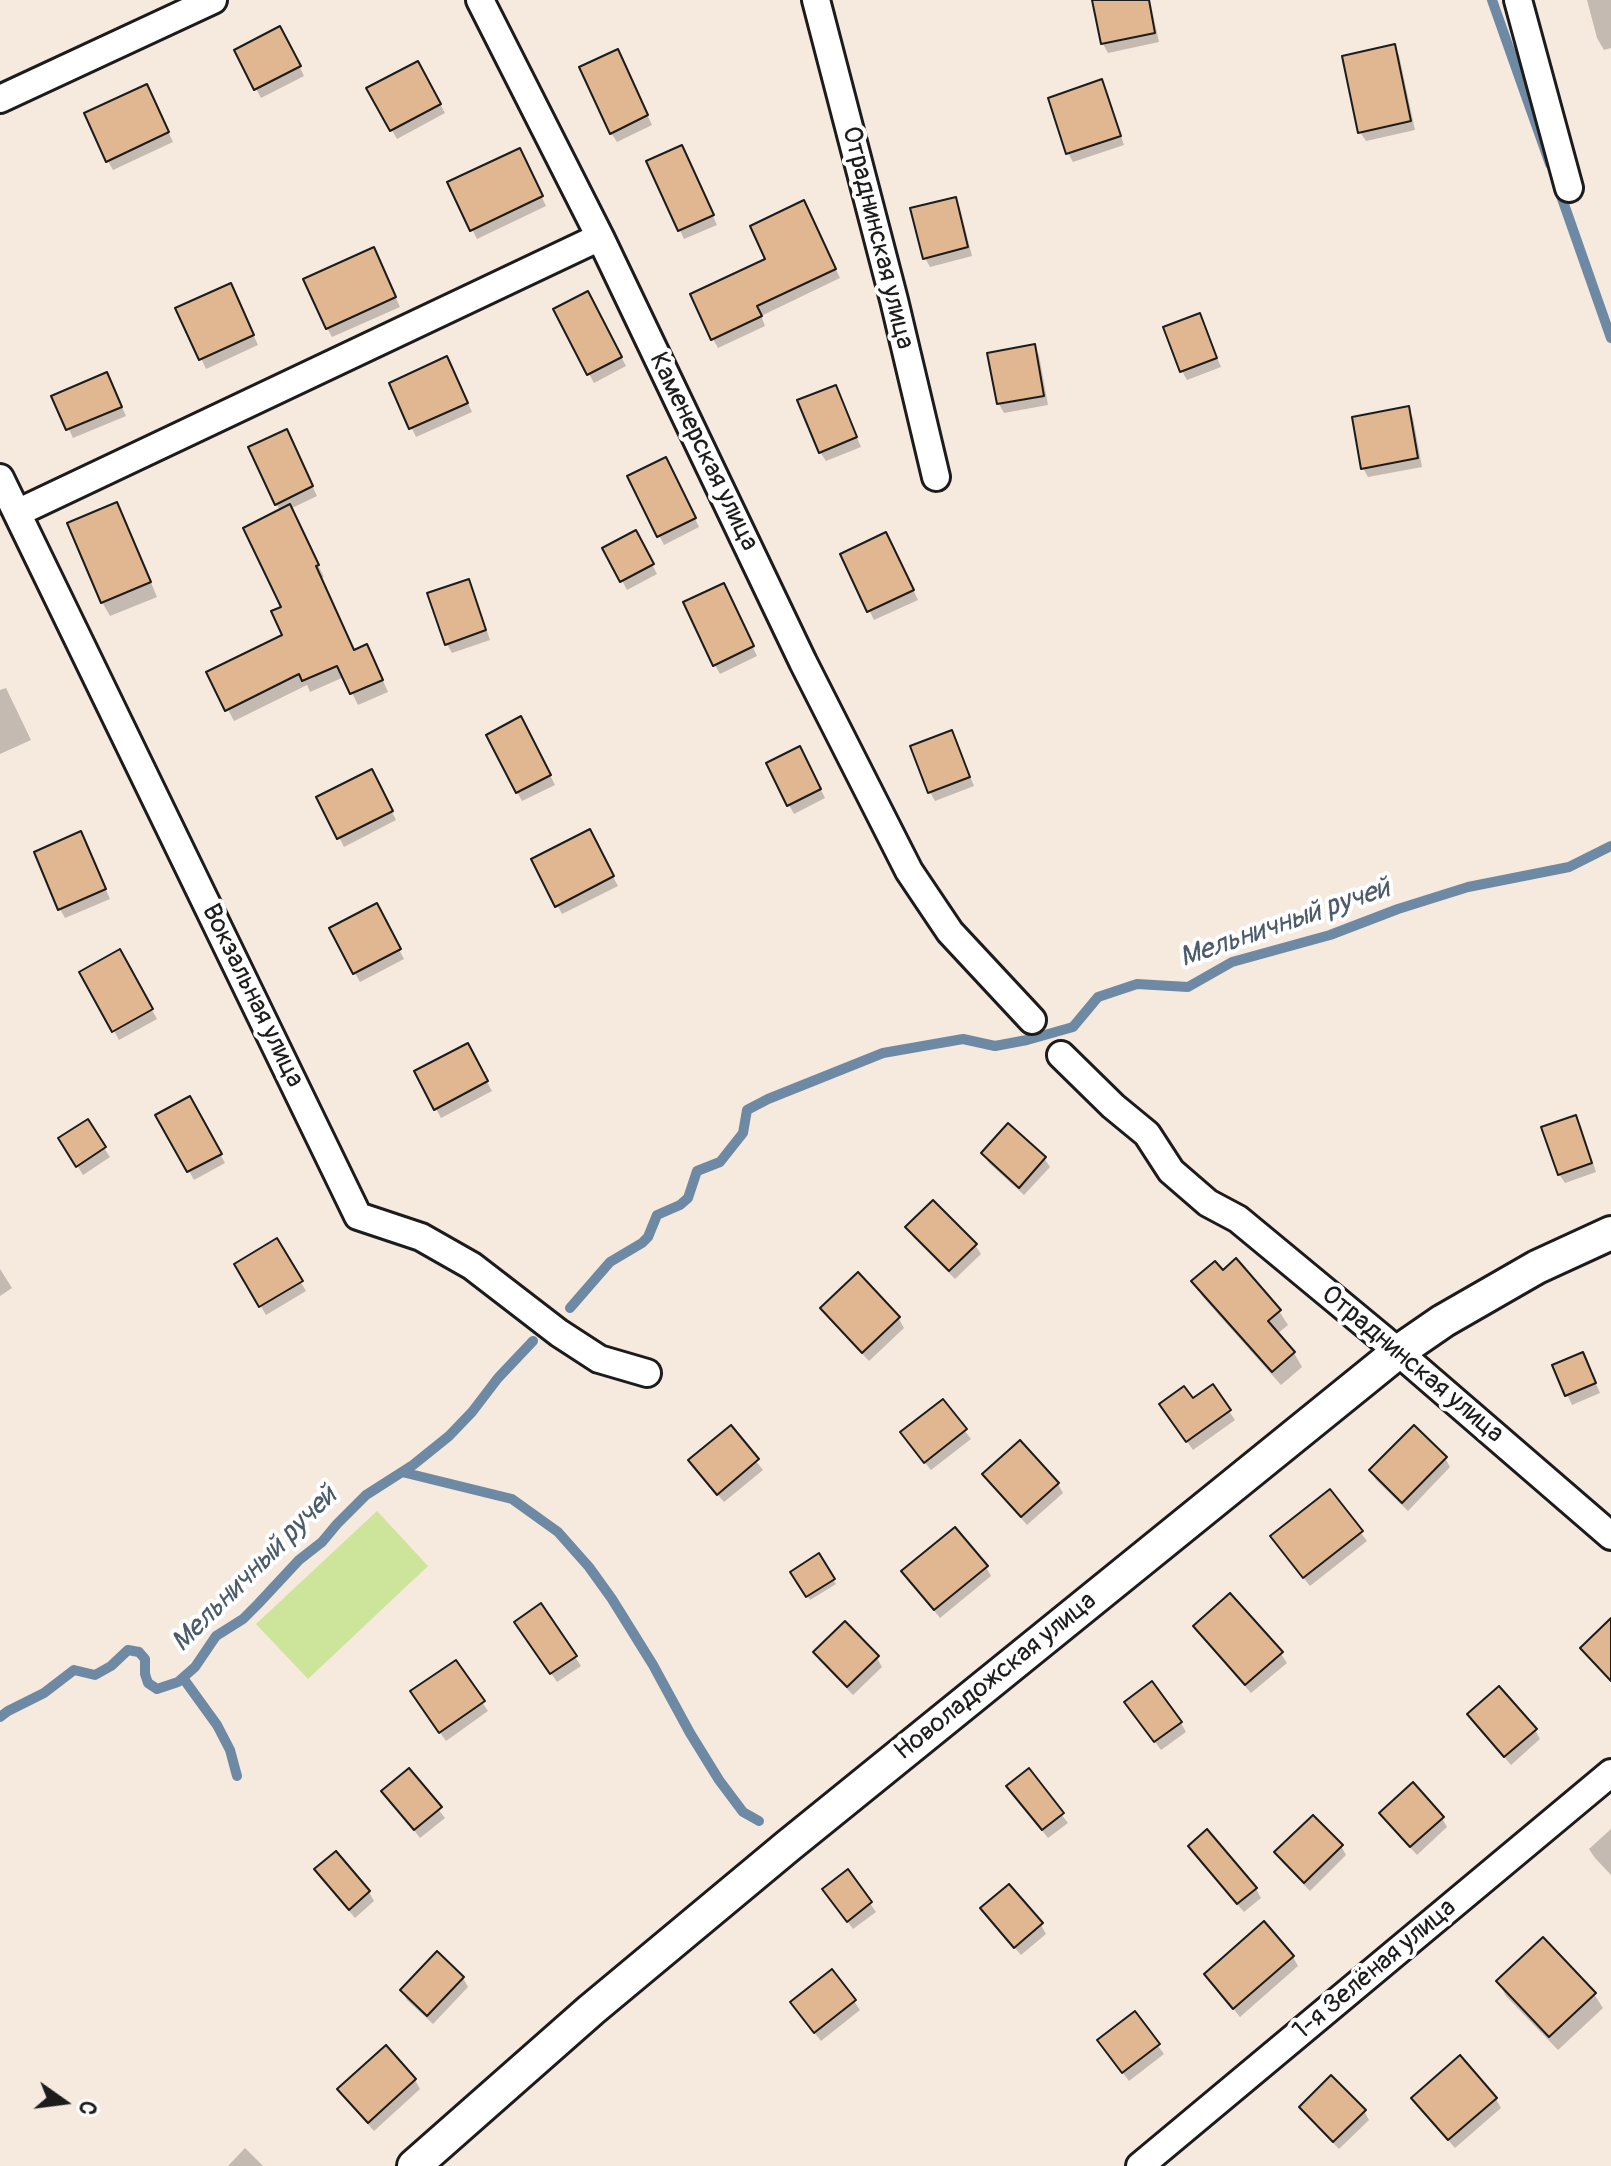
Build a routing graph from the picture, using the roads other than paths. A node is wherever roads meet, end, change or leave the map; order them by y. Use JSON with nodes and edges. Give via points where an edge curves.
{"nodes":[{"id":1,"x":213,"y":0,"type":"edge"},
{"id":2,"x":480,"y":0,"type":"edge"},
{"id":3,"x":816,"y":0,"type":"edge"},
{"id":4,"x":1518,"y":0,"type":"edge"},
{"id":5,"x":0,"y":99,"type":"edge"},
{"id":6,"x":1569,"y":188,"type":"dead end"},
{"id":7,"x":600,"y":237,"type":"junction"},
{"id":8,"x":936,"y":477,"type":"dead end"},
{"id":9,"x":0,"y":478,"type":"edge"},
{"id":10,"x":17,"y":513,"type":"junction"},
{"id":11,"x":1032,"y":1020,"type":"dead end"},
{"id":12,"x":1061,"y":1055,"type":"dead end"},
{"id":13,"x":1611,"y":1233,"type":"edge"},
{"id":14,"x":1398,"y":1352,"type":"junction"},
{"id":15,"x":647,"y":1373,"type":"dead end"},
{"id":16,"x":1611,"y":1536,"type":"edge"},
{"id":17,"x":1611,"y":1773,"type":"edge"},
{"id":18,"x":414,"y":2166,"type":"edge"},
{"id":19,"x":1140,"y":2166,"type":"edge"}],
"edges":[{"from":1,"to":5,"type":"street"},
{"from":2,"to":7,"type":"street","name":"Каменерская улица"},
{"from":3,"to":8,"type":"street","name":"Отраднинская улица"},
{"from":4,"to":6,"type":"street"},
{"from":7,"to":10,"type":"street"},
{"from":7,"to":11,"type":"street","name":"Каменерская улица","via":[[909,871],[950,932]]},
{"from":9,"to":10,"type":"street","name":"Вокзальная улица"},
{"from":10,"to":15,"type":"street","name":"Вокзальная улица","via":[[358,1216],[421,1237],[472,1266],[599,1359]]},
{"from":12,"to":14,"type":"street","name":"Отраднинская улица","via":[[1147,1134],[1171,1171],[1208,1203],[1238,1219]]},
{"from":13,"to":14,"type":"street","name":"Новоладожская улица","via":[[1537,1267]]},
{"from":14,"to":16,"type":"street","name":"Отраднинская улица"},
{"from":14,"to":18,"type":"street","name":"Новоладожская улица","via":[[788,1846]]},
{"from":17,"to":19,"type":"street","name":"1-я Зелёная улица"}]}
